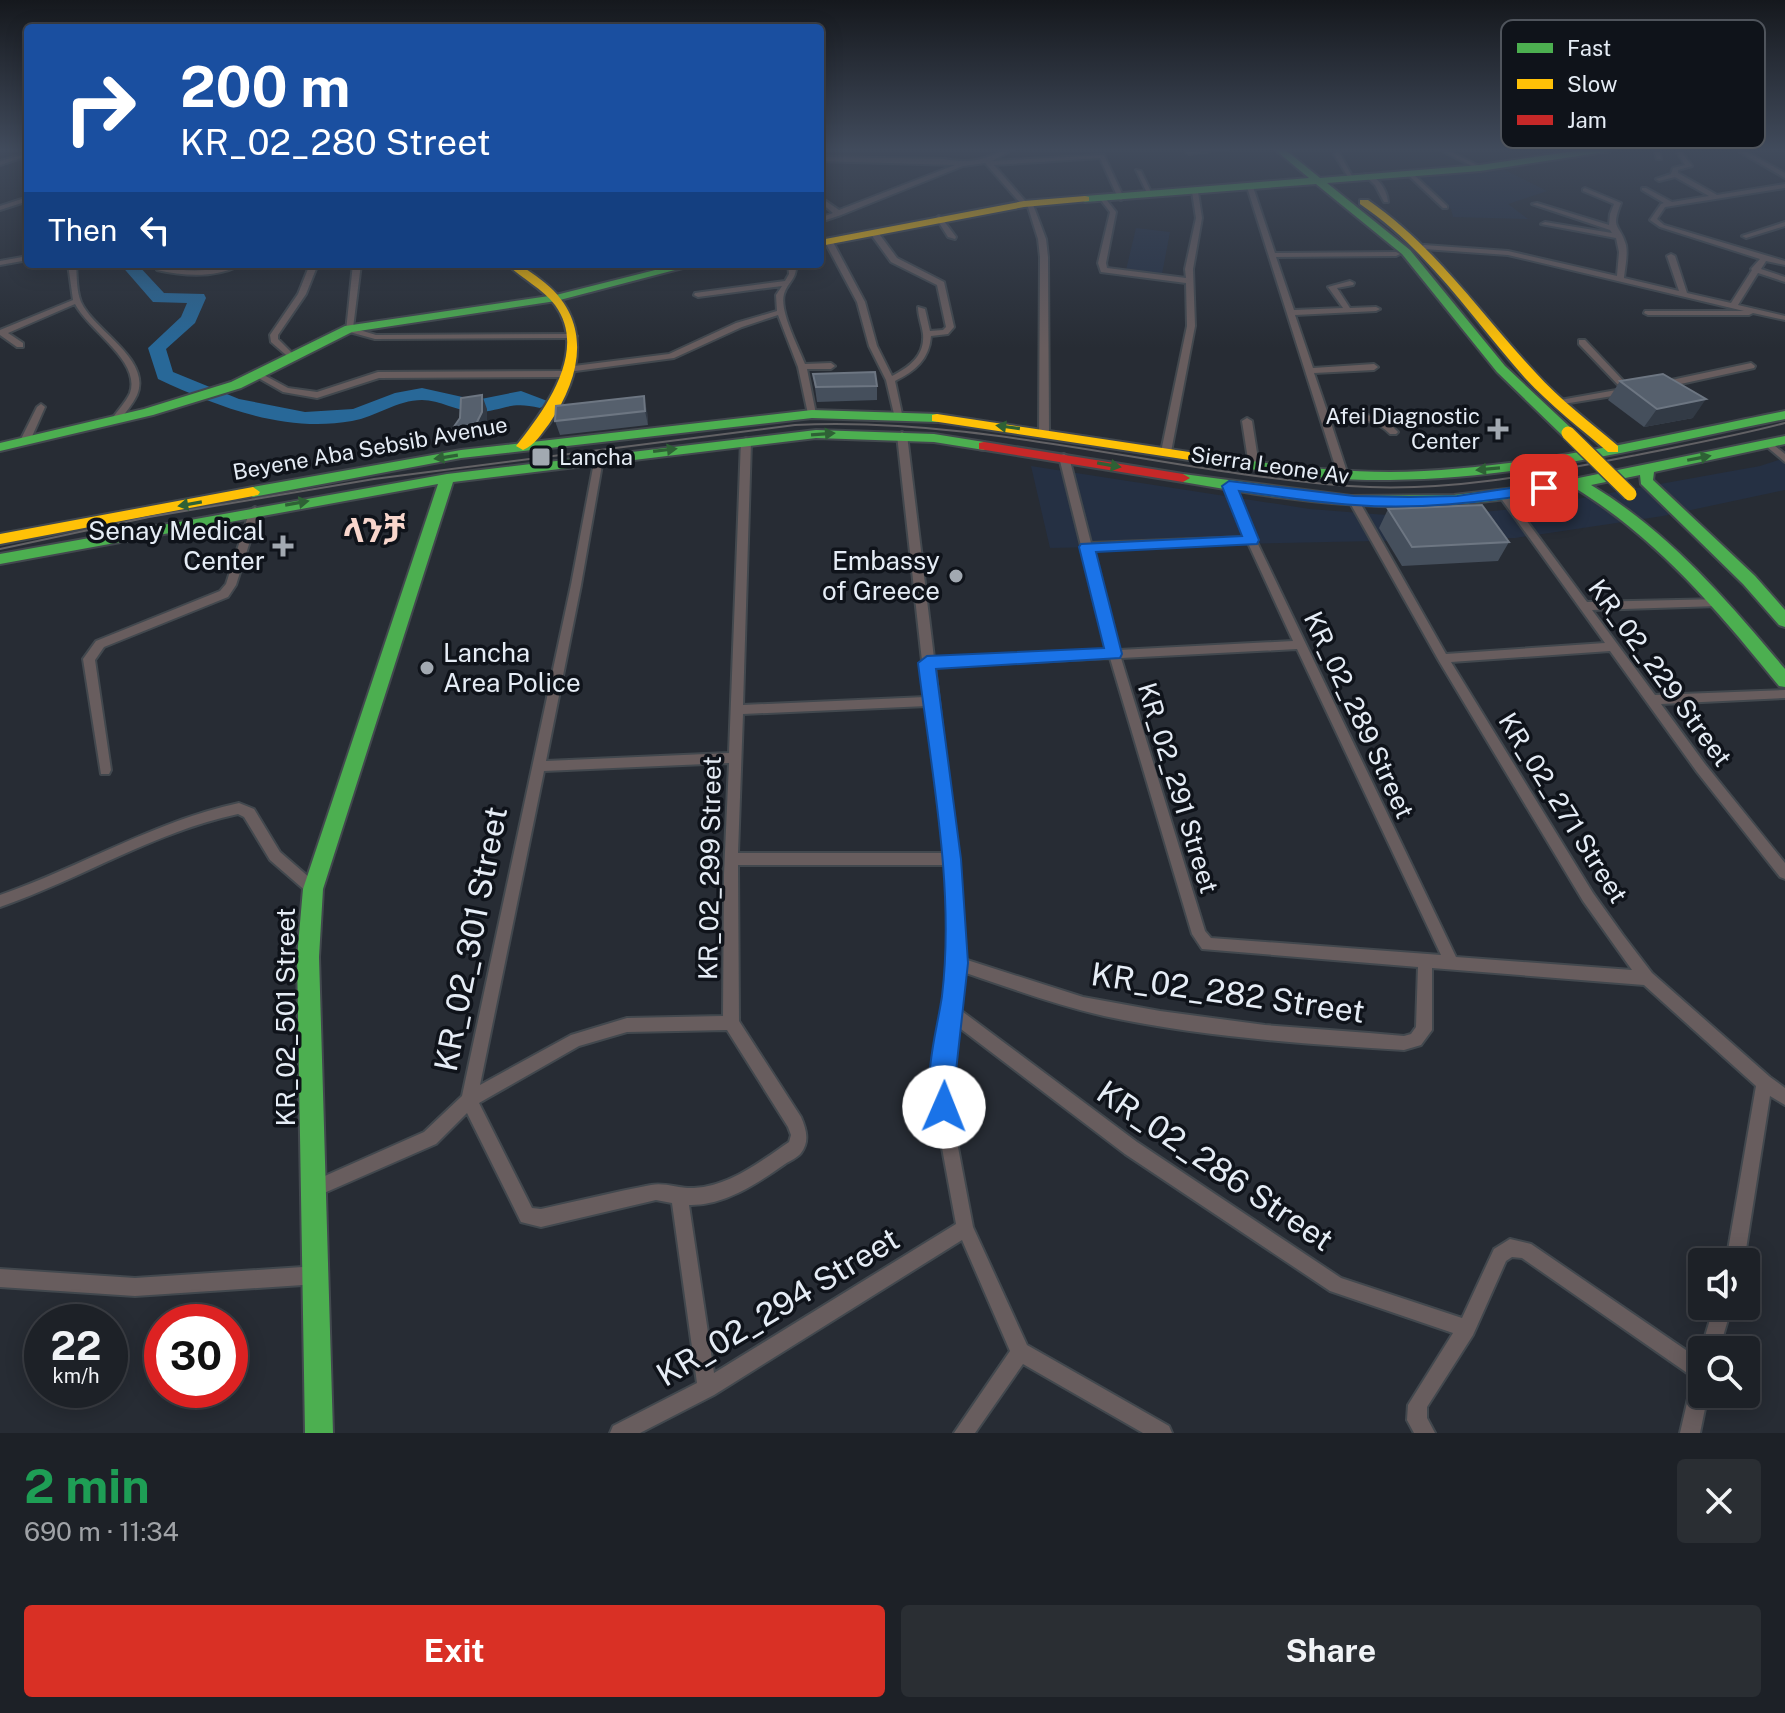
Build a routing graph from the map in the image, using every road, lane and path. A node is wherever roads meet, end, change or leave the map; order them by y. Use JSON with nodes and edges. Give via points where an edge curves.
{"nodes":[{"id":1,"x":959,"y":215,"type":"edge"},
{"id":2,"x":1032,"y":215,"type":"edge"},
{"id":3,"x":1112,"y":215,"type":"edge"},
{"id":4,"x":1199,"y":215,"type":"edge"},
{"id":5,"x":1259,"y":215,"type":"edge"},
{"id":6,"x":1353,"y":215,"type":"edge"},
{"id":7,"x":1365,"y":215,"type":"edge"},
{"id":8,"x":1381,"y":215,"type":"edge"},
{"id":9,"x":1569,"y":215,"type":"edge"},
{"id":10,"x":1612,"y":215,"type":"edge"},
{"id":11,"x":1657,"y":215,"type":"edge"},
{"id":12,"x":939,"y":218,"type":"junction"},
{"id":13,"x":1545,"y":224,"type":"dead end"},
{"id":14,"x":1785,"y":224,"type":"edge"},
{"id":15,"x":1611,"y":228,"type":"junction"},
{"id":16,"x":874,"y":233,"type":"junction"},
{"id":17,"x":1617,"y":236,"type":"junction"},
{"id":18,"x":1746,"y":236,"type":"dead end"},
{"id":19,"x":952,"y":237,"type":"dead end"},
{"id":20,"x":1314,"y":241,"type":"dead end"},
{"id":21,"x":824,"y":243,"type":"edge"},
{"id":22,"x":1424,"y":247,"type":"junction"},
{"id":23,"x":1396,"y":254,"type":"junction"},
{"id":24,"x":1272,"y":255,"type":"junction"},
{"id":25,"x":1671,"y":256,"type":"dead end"},
{"id":26,"x":1319,"y":257,"type":"junction"},
{"id":27,"x":1764,"y":258,"type":"junction"},
{"id":28,"x":24,"y":259,"type":"edge"},
{"id":29,"x":0,"y":263,"type":"edge"},
{"id":30,"x":1785,"y":263,"type":"edge"},
{"id":31,"x":72,"y":268,"type":"edge"},
{"id":32,"x":160,"y":268,"type":"edge"},
{"id":33,"x":226,"y":268,"type":"edge"},
{"id":34,"x":312,"y":268,"type":"edge"},
{"id":35,"x":357,"y":268,"type":"edge"},
{"id":36,"x":524,"y":268,"type":"edge"},
{"id":37,"x":676,"y":268,"type":"edge"},
{"id":38,"x":792,"y":268,"type":"edge"},
{"id":39,"x":1755,"y":269,"type":"junction"},
{"id":40,"x":1620,"y":279,"type":"junction"},
{"id":41,"x":1785,"y":280,"type":"edge"},
{"id":42,"x":1189,"y":281,"type":"junction"},
{"id":43,"x":784,"y":283,"type":"junction"},
{"id":44,"x":1350,"y":283,"type":"dead end"},
{"id":45,"x":1684,"y":294,"type":"junction"},
{"id":46,"x":698,"y":295,"type":"dead end"},
{"id":47,"x":556,"y":298,"type":"junction"},
{"id":48,"x":76,"y":301,"type":"junction"},
{"id":49,"x":1734,"y":305,"type":"junction"},
{"id":50,"x":921,"y":309,"type":"dead end"},
{"id":51,"x":1376,"y":309,"type":"dead end"},
{"id":52,"x":1348,"y":310,"type":"junction"},
{"id":53,"x":781,"y":312,"type":"junction"},
{"id":54,"x":1761,"y":312,"type":"junction"},
{"id":55,"x":1291,"y":313,"type":"junction"},
{"id":56,"x":1648,"y":313,"type":"dead end"},
{"id":57,"x":1785,"y":318,"type":"edge"},
{"id":58,"x":349,"y":329,"type":"junction"},
{"id":59,"x":0,"y":332,"type":"edge"},
{"id":60,"x":927,"y":334,"type":"junction"},
{"id":61,"x":573,"y":336,"type":"junction"},
{"id":62,"x":1582,"y":342,"type":"dead end"},
{"id":63,"x":20,"y":345,"type":"dead end"},
{"id":64,"x":292,"y":357,"type":"junction"},
{"id":65,"x":831,"y":366,"type":"dead end"},
{"id":66,"x":1751,"y":366,"type":"dead end"},
{"id":67,"x":802,"y":367,"type":"junction"},
{"id":68,"x":1374,"y":367,"type":"dead end"},
{"id":69,"x":1310,"y":371,"type":"junction"},
{"id":70,"x":565,"y":372,"type":"junction"},
{"id":71,"x":259,"y":376,"type":"junction"},
{"id":72,"x":890,"y":380,"type":"junction"},
{"id":73,"x":1655,"y":387,"type":"edge"},
{"id":74,"x":1641,"y":389,"type":"edge"},
{"id":75,"x":1628,"y":391,"type":"junction"},
{"id":76,"x":1560,"y":403,"type":"junction"},
{"id":77,"x":41,"y":407,"type":"dead end"},
{"id":78,"x":550,"y":409,"type":"junction"},
{"id":79,"x":812,"y":414,"type":"junction"},
{"id":80,"x":898,"y":414,"type":"junction"},
{"id":81,"x":1785,"y":415,"type":"edge"},
{"id":82,"x":1325,"y":417,"type":"junction"},
{"id":83,"x":116,"y":419,"type":"junction"},
{"id":84,"x":750,"y":420,"type":"joint"},
{"id":85,"x":1247,"y":421,"type":"dead end"},
{"id":86,"x":1044,"y":432,"type":"junction"},
{"id":87,"x":1393,"y":432,"type":"dead end"},
{"id":88,"x":902,"y":435,"type":"junction"},
{"id":89,"x":25,"y":441,"type":"junction"},
{"id":90,"x":746,"y":441,"type":"junction"},
{"id":91,"x":553,"y":442,"type":"junction"},
{"id":92,"x":1777,"y":442,"type":"edge"},
{"id":93,"x":523,"y":446,"type":"junction"},
{"id":94,"x":0,"y":447,"type":"edge"},
{"id":95,"x":1613,"y":449,"type":"junction"},
{"id":96,"x":1166,"y":452,"type":"junction"},
{"id":97,"x":1064,"y":457,"type":"junction"},
{"id":98,"x":1564,"y":458,"type":"junction"},
{"id":99,"x":598,"y":459,"type":"junction"},
{"id":100,"x":1785,"y":459,"type":"edge"},
{"id":101,"x":1254,"y":466,"type":"junction"},
{"id":102,"x":1648,"y":467,"type":"junction"},
{"id":103,"x":1343,"y":475,"type":"junction"},
{"id":104,"x":447,"y":478,"type":"junction"},
{"id":105,"x":1575,"y":482,"type":"junction"},
{"id":106,"x":1229,"y":486,"type":"junction"},
{"id":107,"x":1636,"y":491,"type":"junction"},
{"id":108,"x":1503,"y":495,"type":"junction"},
{"id":109,"x":1354,"y":501,"type":"junction"},
{"id":110,"x":255,"y":510,"type":"junction"},
{"id":111,"x":22,"y":535,"type":"junction"},
{"id":112,"x":0,"y":539,"type":"edge"},
{"id":113,"x":1251,"y":540,"type":"junction"},
{"id":114,"x":1087,"y":547,"type":"junction"},
{"id":115,"x":7,"y":558,"type":"edge"},
{"id":116,"x":1718,"y":602,"type":"junction"},
{"id":117,"x":1584,"y":606,"type":"junction"},
{"id":118,"x":1785,"y":621,"type":"edge"},
{"id":119,"x":1785,"y":636,"type":"edge"},
{"id":120,"x":1302,"y":645,"type":"junction"},
{"id":121,"x":1613,"y":647,"type":"junction"},
{"id":122,"x":1114,"y":654,"type":"junction"},
{"id":123,"x":1443,"y":658,"type":"junction"},
{"id":124,"x":1785,"y":660,"type":"edge"},
{"id":125,"x":927,"y":663,"type":"junction"},
{"id":126,"x":1785,"y":681,"type":"edge"},
{"id":127,"x":1785,"y":694,"type":"edge"},
{"id":128,"x":1652,"y":700,"type":"junction"},
{"id":129,"x":930,"y":701,"type":"junction"},
{"id":130,"x":737,"y":710,"type":"junction"},
{"id":131,"x":736,"y":758,"type":"junction"},
{"id":132,"x":537,"y":766,"type":"junction"},
{"id":133,"x":105,"y":770,"type":"dead end"},
{"id":134,"x":732,"y":859,"type":"junction"},
{"id":135,"x":951,"y":859,"type":"junction"},
{"id":136,"x":1785,"y":873,"type":"edge"},
{"id":137,"x":313,"y":889,"type":"junction"},
{"id":138,"x":0,"y":901,"type":"edge"},
{"id":139,"x":1425,"y":960,"type":"junction"},
{"id":140,"x":1451,"y":962,"type":"junction"},
{"id":141,"x":957,"y":963,"type":"junction"},
{"id":142,"x":1647,"y":978,"type":"junction"},
{"id":143,"x":951,"y":1012,"type":"junction"},
{"id":144,"x":731,"y":1023,"type":"junction"},
{"id":145,"x":1764,"y":1083,"type":"junction"},
{"id":146,"x":1785,"y":1097,"type":"edge"},
{"id":147,"x":469,"y":1100,"type":"junction"},
{"id":148,"x":314,"y":1190,"type":"junction"},
{"id":149,"x":679,"y":1196,"type":"junction"},
{"id":150,"x":965,"y":1228,"type":"junction"},
{"id":151,"x":1737,"y":1248,"type":"edge"},
{"id":152,"x":318,"y":1275,"type":"junction"},
{"id":153,"x":0,"y":1278,"type":"edge"},
{"id":154,"x":1467,"y":1329,"type":"junction"},
{"id":155,"x":1020,"y":1352,"type":"junction"},
{"id":156,"x":1688,"y":1364,"type":"edge"},
{"id":157,"x":707,"y":1388,"type":"junction"},
{"id":158,"x":1695,"y":1408,"type":"edge"},
{"id":159,"x":319,"y":1433,"type":"edge"},
{"id":160,"x":620,"y":1433,"type":"edge"},
{"id":161,"x":964,"y":1433,"type":"edge"},
{"id":162,"x":1162,"y":1433,"type":"edge"},
{"id":163,"x":1425,"y":1433,"type":"edge"},
{"id":164,"x":1690,"y":1433,"type":"edge"}],
"edges":[{"from":1,"to":12,"type":"main road"},
{"from":2,"to":86,"type":"street","via":[[1044,257]]},
{"from":3,"to":42,"type":"street","via":[[1104,270]]},
{"from":4,"to":42,"type":"street"},
{"from":5,"to":24,"type":"street"},
{"from":6,"to":23,"type":"main road"},
{"from":7,"to":107,"type":"main road","bridge":true,"via":[[1406,252],[1501,369]]},
{"from":8,"to":22,"type":"main road"},
{"from":9,"to":15,"type":"street"},
{"from":10,"to":15,"type":"street"},
{"from":11,"to":27,"type":"street","via":[[1654,223]]},
{"from":12,"to":16,"type":"main road"},
{"from":12,"to":19,"type":"street"},
{"from":13,"to":17,"type":"street"},
{"from":14,"to":18,"type":"street"},
{"from":15,"to":17,"type":"street"},
{"from":16,"to":21,"type":"main road"},
{"from":16,"to":60,"type":"street","via":[[894,260],[941,284],[950,327]]},
{"from":17,"to":40,"type":"street","via":[[1623,251]]},
{"from":20,"to":26,"type":"street"},
{"from":21,"to":72,"type":"street","via":[[861,302],[878,360]]},
{"from":22,"to":40,"type":"street","via":[[1508,253]]},
{"from":22,"to":76,"type":"main road","via":[[1530,375]]},
{"from":23,"to":26,"type":"street"},
{"from":23,"to":98,"type":"main road","via":[[1492,370],[1565,440]]},
{"from":24,"to":26,"type":"street"},
{"from":24,"to":55,"type":"street"},
{"from":25,"to":45,"type":"street"},
{"from":27,"to":30,"type":"street"},
{"from":27,"to":39,"type":"street"},
{"from":28,"to":29,"type":"street"},
{"from":31,"to":48,"type":"street"},
{"from":32,"to":33,"type":"street","via":[[200,274]]},
{"from":34,"to":64,"type":"street","via":[[274,335]]},
{"from":35,"to":58,"type":"street"},
{"from":36,"to":47,"type":"main road"},
{"from":37,"to":47,"type":"main road"},
{"from":38,"to":43,"type":"street"},
{"from":39,"to":41,"type":"street"},
{"from":39,"to":49,"type":"street"},
{"from":40,"to":45,"type":"street"},
{"from":42,"to":96,"type":"street","via":[[1191,326]]},
{"from":43,"to":46,"type":"street"},
{"from":43,"to":53,"type":"street"},
{"from":44,"to":52,"type":"street","via":[[1332,287]]},
{"from":45,"to":49,"type":"street"},
{"from":47,"to":58,"type":"main road"},
{"from":47,"to":61,"type":"main road"},
{"from":48,"to":59,"type":"street"},
{"from":48,"to":83,"type":"street","via":[[133,368],[134,394]]},
{"from":49,"to":54,"type":"street"},
{"from":50,"to":60,"type":"street"},
{"from":51,"to":52,"type":"street"},
{"from":52,"to":55,"type":"street"},
{"from":53,"to":67,"type":"street"},
{"from":53,"to":70,"type":"street","via":[[671,356]]},
{"from":54,"to":56,"type":"street"},
{"from":54,"to":57,"type":"street"},
{"from":55,"to":69,"type":"street"},
{"from":58,"to":61,"type":"street","via":[[375,337]]},
{"from":58,"to":64,"type":"main road"},
{"from":59,"to":63,"type":"street"},
{"from":60,"to":72,"type":"street","via":[[920,362]]},
{"from":61,"to":70,"type":"main road"},
{"from":62,"to":75,"type":"street"},
{"from":64,"to":71,"type":"main road"},
{"from":65,"to":67,"type":"street"},
{"from":66,"to":73,"type":"street"},
{"from":67,"to":79,"type":"street"},
{"from":68,"to":69,"type":"street"},
{"from":69,"to":82,"type":"street"},
{"from":70,"to":71,"type":"street","via":[[389,374],[317,395],[286,390]]},
{"from":70,"to":78,"type":"main road"},
{"from":71,"to":83,"type":"main road"},
{"from":72,"to":80,"type":"street"},
{"from":74,"to":75,"type":"street"},
{"from":75,"to":76,"type":"street"},
{"from":76,"to":95,"type":"main road"},
{"from":77,"to":89,"type":"street"},
{"from":78,"to":91,"type":"main road"},
{"from":78,"to":93,"type":"main road"},
{"from":79,"to":80,"type":"main road","name":"Sierra Leone Av"},
{"from":79,"to":84,"type":"main road","name":"Sierra Leone Av"},
{"from":86,"to":80,"type":"main road","name":"Sierra Leone Av","one_way":true},
{"from":81,"to":95,"type":"main road","name":"Sierra Leone Av"},
{"from":82,"to":87,"type":"street","via":[[1376,417]]},
{"from":82,"to":103,"type":"street"},
{"from":83,"to":89,"type":"main road"},
{"from":84,"to":91,"type":"main road","name":"Beyene Aba Sebsib Avenue"},
{"from":85,"to":101,"type":"street"},
{"from":86,"to":96,"type":"main road","name":"Sierra Leone Av"},
{"from":90,"to":88,"type":"main road","name":"Sierra Leone Av","one_way":true,"via":[[841,433]]},
{"from":88,"to":97,"type":"main road","name":"Sierra Leone Av"},
{"from":88,"to":125,"type":"street"},
{"from":89,"to":94,"type":"main road"},
{"from":99,"to":90,"type":"main road","name":"Beyene Aba Sebsib Avenue","one_way":true},
{"from":90,"to":130,"type":"street","name":"KR_02_299 Street"},
{"from":91,"to":93,"type":"main road","name":"Beyene Aba Sebsib Avenue"},
{"from":92,"to":100,"type":"street"},
{"from":102,"to":92,"type":"main road","name":"Sierra Leone Av","one_way":true},
{"from":93,"to":111,"type":"main road","name":"Beyene Aba Sebsib Avenue","one_way":true,"via":[[348,473]]},
{"from":95,"to":98,"type":"main road","name":"Sierra Leone Av"},
{"from":96,"to":101,"type":"main road","name":"Sierra Leone Av"},
{"from":97,"to":106,"type":"main road","name":"Sierra Leone Av","one_way":true},
{"from":97,"to":114,"type":"street","name":"KR_02_291 Street"},
{"from":98,"to":103,"type":"main road","name":"Sierra Leone Av","one_way":true,"via":[[1437,474]]},
{"from":99,"to":104,"type":"main road","name":"Beyene Aba Sebsib Avenue"},
{"from":99,"to":132,"type":"street","name":"KR_02_301 Street"},
{"from":101,"to":103,"type":"main road","name":"Sierra Leone Av"},
{"from":102,"to":105,"type":"main road","name":"Sierra Leone Av"},
{"from":102,"to":118,"type":"main road","via":[[1646,481]]},
{"from":110,"to":104,"type":"main road","name":"Beyene Aba Sebsib Avenue","one_way":true},
{"from":104,"to":137,"type":"main road","name":"KR_02_501 Street"},
{"from":105,"to":108,"type":"main road","name":"Sierra Leone Av"},
{"from":105,"to":116,"type":"main road","via":[[1623,508]]},
{"from":106,"to":109,"type":"main road","name":"Sierra Leone Av"},
{"from":106,"to":113,"type":"street","name":"KR_02_289 Street"},
{"from":107,"to":119,"type":"main road","via":[[1724,565]]},
{"from":107,"to":124,"type":"main road"},
{"from":108,"to":109,"type":"main road","name":"Sierra Leone Av"},
{"from":108,"to":117,"type":"street","name":"KR_02_229 Street"},
{"from":109,"to":123,"type":"street","name":"KR_02_271 Street"},
{"from":110,"to":115,"type":"main road","name":"Beyene Aba Sebsib Avenue"},
{"from":110,"to":133,"type":"street","via":[[224,594],[92,651]]},
{"from":111,"to":112,"type":"main road","name":"Beyene Aba Sebsib Avenue"},
{"from":111,"to":115,"type":"main road"},
{"from":113,"to":114,"type":"street"},
{"from":113,"to":120,"type":"street","name":"KR_02_289 Street"},
{"from":114,"to":122,"type":"street","name":"KR_02_291 Street"},
{"from":116,"to":117,"type":"street"},
{"from":116,"to":126,"type":"main road"},
{"from":117,"to":121,"type":"street","name":"KR_02_229 Street"},
{"from":120,"to":122,"type":"street"},
{"from":120,"to":140,"type":"street","name":"KR_02_289 Street"},
{"from":121,"to":123,"type":"street"},
{"from":121,"to":128,"type":"street","name":"KR_02_229 Street"},
{"from":122,"to":125,"type":"street"},
{"from":122,"to":139,"type":"street","name":"KR_02_291 Street","via":[[1199,934],[1207,944]]},
{"from":123,"to":142,"type":"street","name":"KR_02_271 Street","via":[[1588,897]]},
{"from":125,"to":129,"type":"street"},
{"from":127,"to":128,"type":"street"},
{"from":128,"to":136,"type":"street","name":"KR_02_229 Street"},
{"from":129,"to":130,"type":"street"},
{"from":129,"to":135,"type":"street"},
{"from":130,"to":131,"type":"street","name":"KR_02_299 Street"},
{"from":131,"to":132,"type":"street"},
{"from":131,"to":134,"type":"street","name":"KR_02_299 Street"},
{"from":132,"to":147,"type":"street","name":"KR_02_301 Street"},
{"from":134,"to":135,"type":"street"},
{"from":134,"to":144,"type":"street","name":"KR_02_299 Street"},
{"from":135,"to":141,"type":"street"},
{"from":137,"to":138,"type":"street","via":[[275,856],[249,813],[239,808],[171,830]]},
{"from":137,"to":148,"type":"main road","name":"KR_02_501 Street","via":[[308,957]]},
{"from":139,"to":140,"type":"street"},
{"from":139,"to":141,"type":"street","name":"KR_02_282 Street","via":[[1424,1030],[1416,1040],[1404,1043],[1328,1039],[1125,1013],[1052,996]]},
{"from":140,"to":142,"type":"street"},
{"from":141,"to":143,"type":"street"},
{"from":142,"to":145,"type":"street","name":"KR_02_271 Street"},
{"from":143,"to":150,"type":"street","via":[[942,1089]]},
{"from":143,"to":154,"type":"street","name":"KR_02_286 Street","via":[[1131,1148],[1336,1285]]},
{"from":144,"to":147,"type":"street","via":[[603,1030],[546,1055]]},
{"from":144,"to":149,"type":"street","via":[[799,1135],[795,1147],[719,1193],[698,1199]]},
{"from":145,"to":146,"type":"street","name":"KR_02_271 Street"},
{"from":145,"to":151,"type":"street"},
{"from":147,"to":148,"type":"street","via":[[430,1138]]},
{"from":147,"to":149,"type":"street","name":"KR_02_301 Street","via":[[527,1216],[541,1218],[656,1192]]},
{"from":148,"to":152,"type":"main road","name":"KR_02_501 Street"},
{"from":149,"to":157,"type":"street"},
{"from":150,"to":155,"type":"street"},
{"from":150,"to":157,"type":"street","name":"KR_02_294 Street"},
{"from":152,"to":153,"type":"street","via":[[135,1287]]},
{"from":152,"to":159,"type":"main road","name":"KR_02_501 Street"},
{"from":154,"to":156,"type":"street","via":[[1500,1255],[1510,1248],[1525,1250]]},
{"from":154,"to":163,"type":"street","via":[[1417,1405],[1417,1420]]},
{"from":155,"to":161,"type":"street"},
{"from":155,"to":162,"type":"street"},
{"from":157,"to":160,"type":"street","name":"KR_02_294 Street"},
{"from":158,"to":164,"type":"street"}]}
